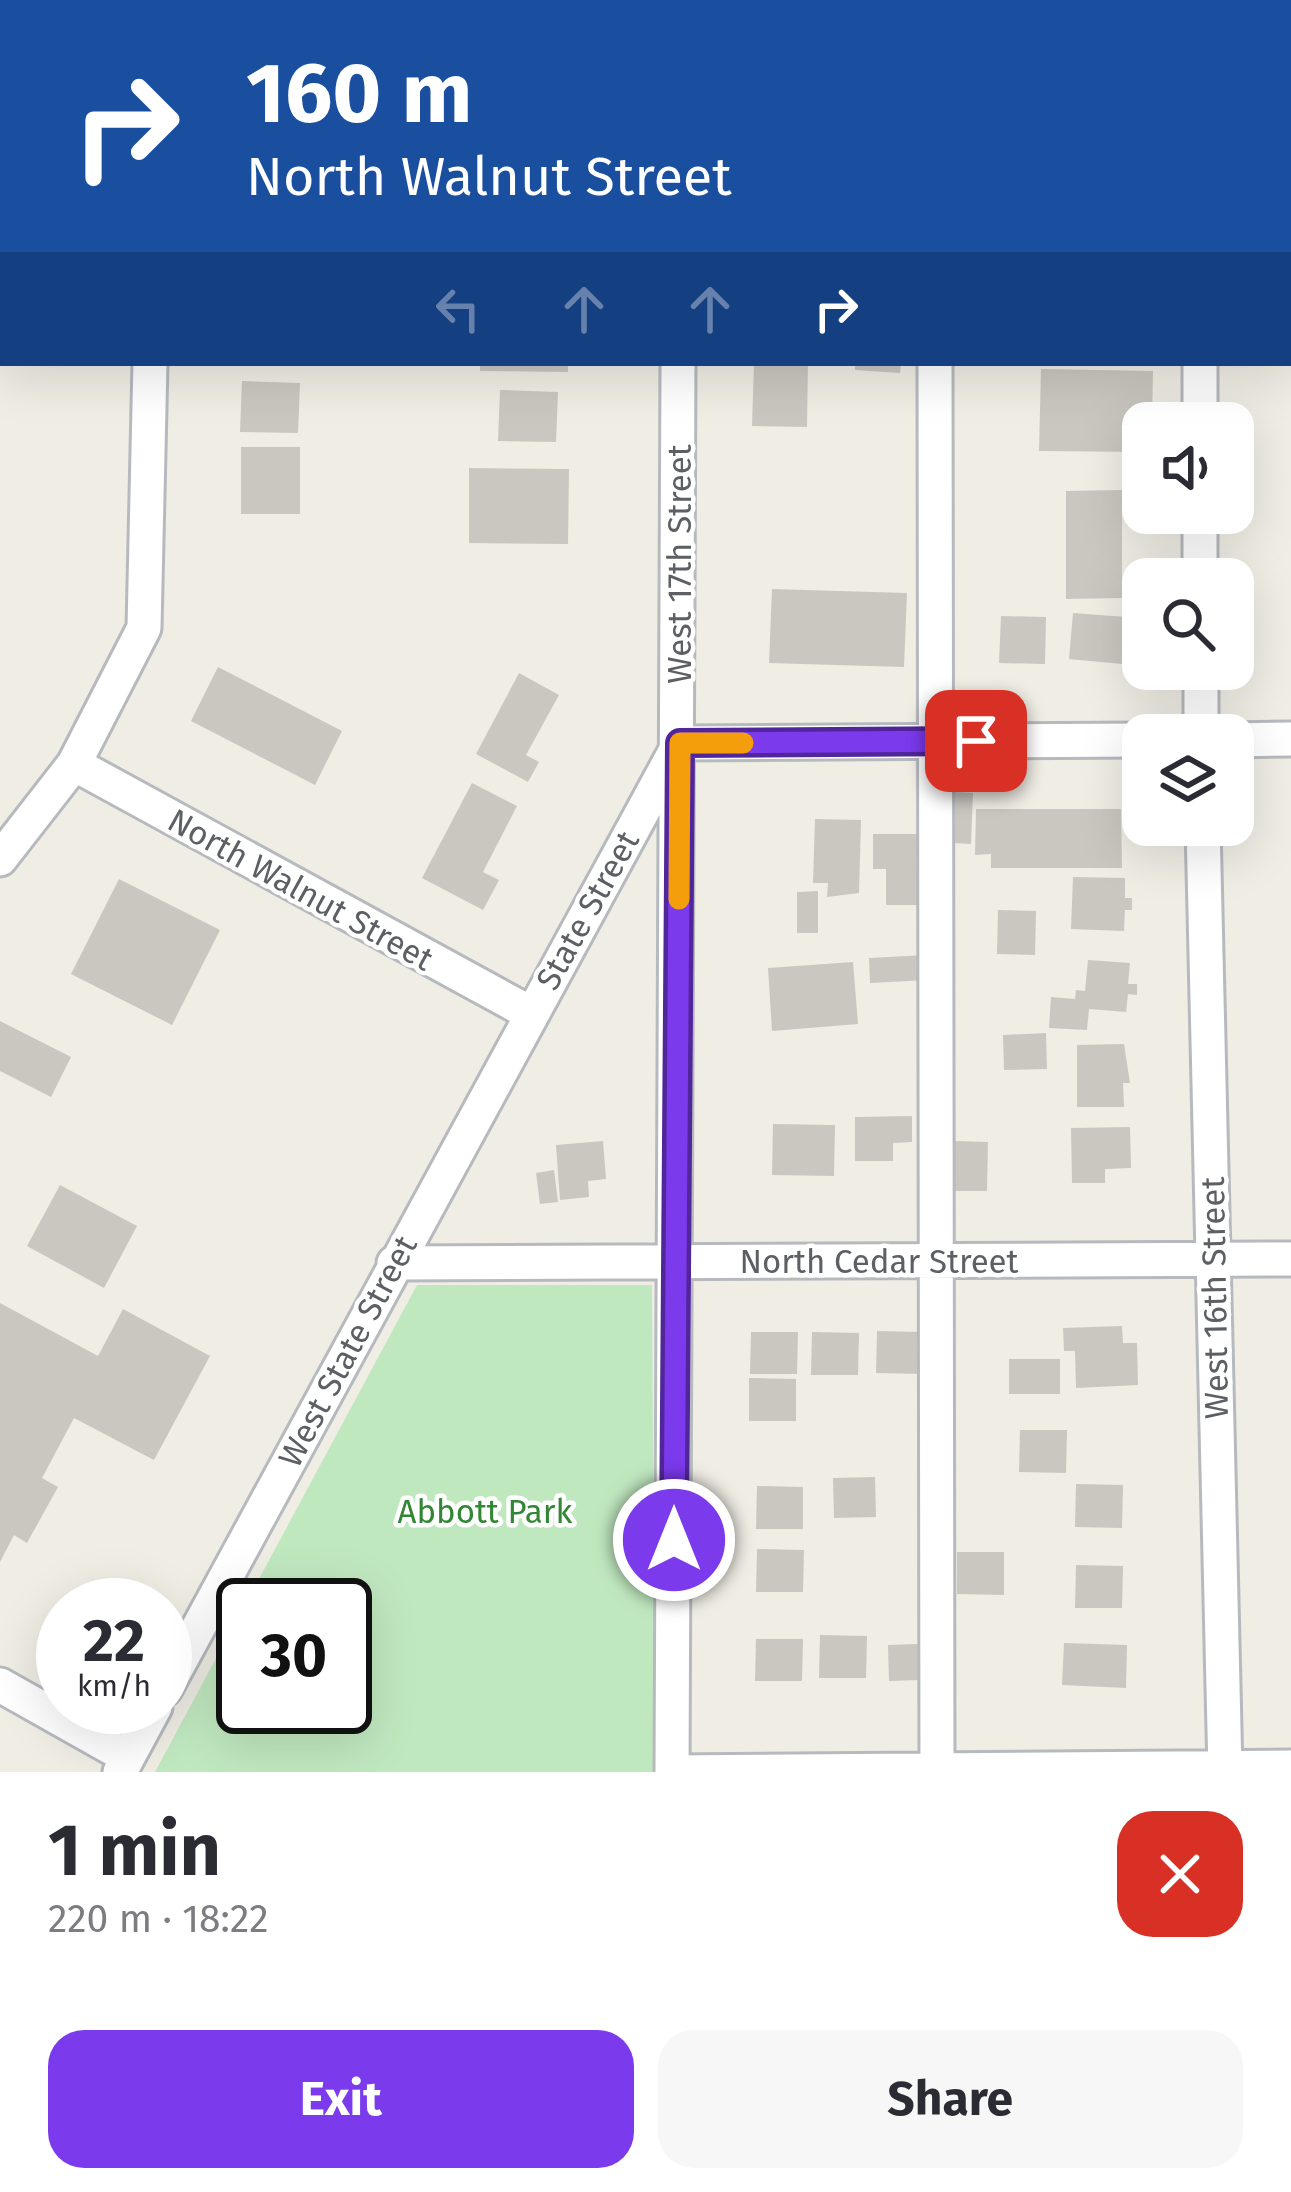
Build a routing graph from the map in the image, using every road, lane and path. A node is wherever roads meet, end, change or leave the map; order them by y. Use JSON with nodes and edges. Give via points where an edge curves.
{"nodes":[{"id":1,"x":150,"y":366,"type":"edge"},
{"id":2,"x":678,"y":366,"type":"edge"},
{"id":3,"x":935,"y":366,"type":"edge"},
{"id":4,"x":1200,"y":366,"type":"edge"},
{"id":5,"x":1200,"y":402,"type":"edge"},
{"id":6,"x":1291,"y":739,"type":"edge"},
{"id":7,"x":1122,"y":740,"type":"edge"},
{"id":8,"x":1254,"y":740,"type":"edge"},
{"id":9,"x":935,"y":742,"type":"junction"},
{"id":10,"x":680,"y":743,"type":"junction"},
{"id":11,"x":74,"y":764,"type":"junction"},
{"id":12,"x":1203,"y":846,"type":"edge"},
{"id":13,"x":0,"y":859,"type":"edge"},
{"id":14,"x":530,"y":1013,"type":"junction"},
{"id":15,"x":1291,"y":1258,"type":"edge"},
{"id":16,"x":1213,"y":1259,"type":"junction"},
{"id":17,"x":936,"y":1260,"type":"junction"},
{"id":18,"x":676,"y":1262,"type":"junction"},
{"id":19,"x":394,"y":1263,"type":"junction"},
{"id":20,"x":192,"y":1639,"type":"edge"},
{"id":21,"x":0,"y":1685,"type":"edge"},
{"id":22,"x":141,"y":1734,"type":"edge"},
{"id":23,"x":124,"y":1765,"type":"edge"},
{"id":24,"x":1291,"y":1767,"type":"edge"},
{"id":25,"x":1225,"y":1770,"type":"edge"},
{"id":26,"x":937,"y":1771,"type":"edge"},
{"id":27,"x":672,"y":1772,"type":"edge"}],
"edges":[{"from":1,"to":11,"type":"street","via":[[144,628]]},
{"from":2,"to":10,"type":"street","name":"West 17th Street"},
{"from":3,"to":9,"type":"street"},
{"from":4,"to":5,"type":"street"},
{"from":6,"to":8,"type":"street"},
{"from":7,"to":9,"type":"street"},
{"from":9,"to":10,"type":"street"},
{"from":9,"to":17,"type":"street"},
{"from":10,"to":14,"type":"street","name":"State Street"},
{"from":10,"to":18,"type":"street","name":"West 17th Street"},
{"from":11,"to":13,"type":"street"},
{"from":11,"to":14,"type":"street","name":"North Walnut Street"},
{"from":12,"to":16,"type":"street","name":"West 16th Street"},
{"from":14,"to":19,"type":"street","name":"West State Street"},
{"from":15,"to":16,"type":"street","name":"North Cedar Street"},
{"from":16,"to":17,"type":"street","name":"North Cedar Street"},
{"from":16,"to":25,"type":"street","name":"West 16th Street"},
{"from":17,"to":18,"type":"street","name":"North Cedar Street"},
{"from":17,"to":26,"type":"street"},
{"from":18,"to":19,"type":"street","name":"North Cedar Street"},
{"from":18,"to":27,"type":"street","name":"West 17th Street"},
{"from":19,"to":20,"type":"street","name":"West State Street"},
{"from":21,"to":23,"type":"street"},
{"from":22,"to":23,"type":"street"},
{"from":24,"to":25,"type":"street"},
{"from":25,"to":26,"type":"street"},
{"from":26,"to":27,"type":"street"}]}
